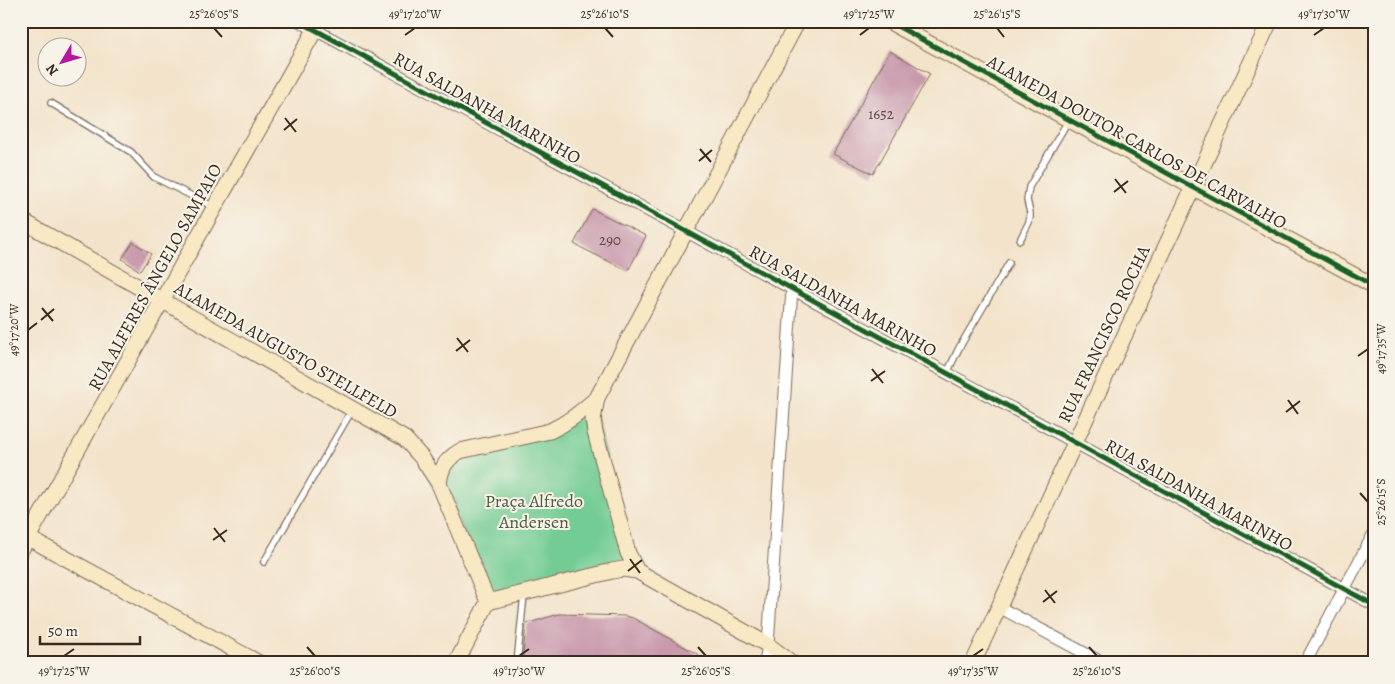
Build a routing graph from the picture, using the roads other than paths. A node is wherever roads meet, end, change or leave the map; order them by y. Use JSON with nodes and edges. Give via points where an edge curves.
{"nodes":[{"id":1,"x":299,"y":21,"type":"edge"},
{"id":2,"x":798,"y":21,"type":"edge"},
{"id":3,"x":888,"y":21,"type":"edge"},
{"id":4,"x":1270,"y":21,"type":"edge"},
{"id":5,"x":318,"y":26,"type":"edge"},
{"id":6,"x":50,"y":103,"type":"dead end"},
{"id":7,"x":1069,"y":120,"type":"junction"},
{"id":8,"x":1193,"y":187,"type":"junction"},
{"id":9,"x":216,"y":208,"type":"junction"},
{"id":10,"x":21,"y":220,"type":"edge"},
{"id":11,"x":686,"y":232,"type":"junction"},
{"id":12,"x":1020,"y":240,"type":"dead end"},
{"id":13,"x":1009,"y":263,"type":"dead end"},
{"id":14,"x":1374,"y":286,"type":"edge"},
{"id":15,"x":792,"y":290,"type":"junction"},
{"id":16,"x":163,"y":301,"type":"junction"},
{"id":17,"x":947,"y":374,"type":"junction"},
{"id":18,"x":597,"y":398,"type":"junction"},
{"id":19,"x":353,"y":409,"type":"junction"},
{"id":20,"x":1074,"y":443,"type":"junction"},
{"id":21,"x":439,"y":484,"type":"junction"},
{"id":22,"x":1374,"y":533,"type":"edge"},
{"id":23,"x":24,"y":541,"type":"edge"},
{"id":24,"x":264,"y":562,"type":"dead end"},
{"id":25,"x":637,"y":571,"type":"junction"},
{"id":26,"x":1344,"y":589,"type":"junction"},
{"id":27,"x":524,"y":593,"type":"junction"},
{"id":28,"x":488,"y":602,"type":"junction"},
{"id":29,"x":1374,"y":606,"type":"edge"},
{"id":30,"x":999,"y":607,"type":"junction"},
{"id":31,"x":768,"y":645,"type":"junction"},
{"id":32,"x":259,"y":663,"type":"edge"},
{"id":33,"x":456,"y":663,"type":"edge"},
{"id":34,"x":517,"y":663,"type":"edge"},
{"id":35,"x":765,"y":663,"type":"edge"},
{"id":36,"x":792,"y":663,"type":"edge"},
{"id":37,"x":973,"y":663,"type":"edge"},
{"id":38,"x":1103,"y":663,"type":"edge"},
{"id":39,"x":1306,"y":663,"type":"edge"}],
"edges":[{"from":1,"to":5,"type":"street","name":"RUA SALDANHA MARINHO"},
{"from":2,"to":11,"type":"main road"},
{"from":3,"to":7,"type":"main road","name":"ALAMEDA DOUTOR CARLOS DE CARVALHO"},
{"from":4,"to":8,"type":"main road","name":"RUA FRANCISCO ROCHA"},
{"from":5,"to":9,"type":"main road","name":"RUA ALFERES ÂNGELO SAMPAIO"},
{"from":5,"to":11,"type":"street","name":"RUA SALDANHA MARINHO"},
{"from":6,"to":9,"type":"lane","via":[[131,152],[154,177]]},
{"from":7,"to":8,"type":"main road","name":"ALAMEDA DOUTOR CARLOS DE CARVALHO"},
{"from":7,"to":12,"type":"lane","via":[[1029,187],[1030,217]]},
{"from":8,"to":14,"type":"main road","name":"ALAMEDA DOUTOR CARLOS DE CARVALHO"},
{"from":8,"to":20,"type":"main road","name":"RUA FRANCISCO ROCHA"},
{"from":9,"to":16,"type":"main road","name":"RUA ALFERES ÂNGELO SAMPAIO"},
{"from":10,"to":16,"type":"main road","name":"ALAMEDA AUGUSTO STELLFELD"},
{"from":11,"to":15,"type":"street","name":"RUA SALDANHA MARINHO"},
{"from":11,"to":18,"type":"main road"},
{"from":13,"to":17,"type":"lane"},
{"from":15,"to":17,"type":"street","name":"RUA SALDANHA MARINHO"},
{"from":15,"to":31,"type":"street"},
{"from":16,"to":19,"type":"main road","name":"ALAMEDA AUGUSTO STELLFELD"},
{"from":16,"to":23,"type":"main road","name":"RUA ALFERES ÂNGELO SAMPAIO"},
{"from":17,"to":20,"type":"street","name":"RUA SALDANHA MARINHO"},
{"from":18,"to":21,"type":"main road","via":[[571,420],[550,430],[460,451],[446,462]]},
{"from":18,"to":25,"type":"main road","via":[[595,432],[628,553]]},
{"from":19,"to":21,"type":"main road","name":"ALAMEDA AUGUSTO STELLFELD","via":[[405,439]]},
{"from":19,"to":24,"type":"lane"},
{"from":20,"to":26,"type":"street","name":"RUA SALDANHA MARINHO"},
{"from":20,"to":30,"type":"main road","name":"RUA FRANCISCO ROCHA"},
{"from":21,"to":28,"type":"main road"},
{"from":22,"to":26,"type":"street"},
{"from":23,"to":32,"type":"main road"},
{"from":25,"to":27,"type":"main road","via":[[612,571]]},
{"from":25,"to":31,"type":"main road"},
{"from":26,"to":29,"type":"street","name":"RUA SALDANHA MARINHO"},
{"from":26,"to":39,"type":"street"},
{"from":27,"to":28,"type":"main road"},
{"from":27,"to":34,"type":"lane"},
{"from":28,"to":33,"type":"main road"},
{"from":30,"to":37,"type":"main road","name":"RUA FRANCISCO ROCHA"},
{"from":30,"to":38,"type":"street"},
{"from":31,"to":35,"type":"street"},
{"from":31,"to":36,"type":"main road"}]}
